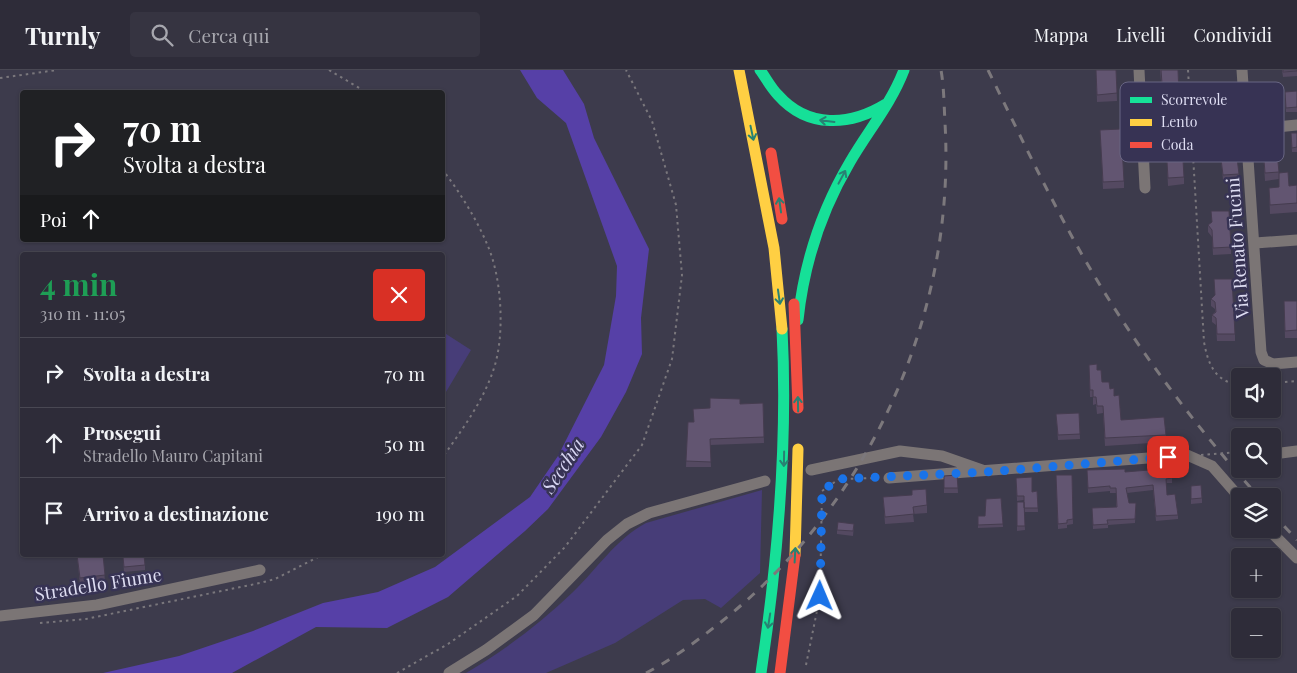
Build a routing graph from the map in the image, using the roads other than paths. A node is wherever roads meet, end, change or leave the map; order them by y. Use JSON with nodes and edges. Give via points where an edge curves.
{"nodes":[{"id":1,"x":738,"y":70,"type":"edge"},
{"id":2,"x":753,"y":70,"type":"edge"},
{"id":3,"x":760,"y":70,"type":"edge"},
{"id":4,"x":904,"y":70,"type":"edge"},
{"id":5,"x":757,"y":89,"type":"dead end"},
{"id":6,"x":888,"y":103,"type":"junction"},
{"id":7,"x":1297,"y":125,"type":"edge"},
{"id":8,"x":1284,"y":126,"type":"edge"},
{"id":9,"x":767,"y":137,"type":"dead end"},
{"id":10,"x":1144,"y":162,"type":"edge"},
{"id":11,"x":1249,"y":162,"type":"edge"},
{"id":12,"x":1145,"y":188,"type":"dead end"},
{"id":13,"x":784,"y":234,"type":"dead end"},
{"id":14,"x":1297,"y":240,"type":"edge"},
{"id":15,"x":1255,"y":243,"type":"junction"},
{"id":16,"x":791,"y":283,"type":"dead end"},
{"id":17,"x":797,"y":340,"type":"junction"},
{"id":18,"x":1297,"y":362,"type":"edge"},
{"id":19,"x":798,"y":422,"type":"dead end"},
{"id":20,"x":798,"y":441,"type":"dead end"},
{"id":21,"x":1297,"y":451,"type":"edge"},
{"id":22,"x":919,"y":453,"type":"junction"},
{"id":23,"x":1281,"y":453,"type":"dead end"},
{"id":24,"x":811,"y":470,"type":"dead end"},
{"id":25,"x":986,"y":472,"type":"junction"},
{"id":26,"x":922,"y":475,"type":"junction"},
{"id":27,"x":889,"y":478,"type":"road end"},
{"id":28,"x":765,"y":482,"type":"dead end"},
{"id":29,"x":1231,"y":488,"type":"edge"},
{"id":30,"x":1277,"y":538,"type":"edge"},
{"id":31,"x":1297,"y":558,"type":"edge"},
{"id":32,"x":260,"y":570,"type":"dead end"},
{"id":33,"x":0,"y":616,"type":"edge"},
{"id":34,"x":449,"y":673,"type":"edge"},
{"id":35,"x":760,"y":673,"type":"edge"},
{"id":36,"x":780,"y":673,"type":"edge"}],
"edges":[{"from":1,"to":35,"type":"highway","one_way":true,"via":[[759,167],[781,307],[784,462],[771,608]]},
{"from":2,"to":5,"type":"highway"},
{"from":6,"to":3,"type":"highway","one_way":true,"via":[[873,114],[853,121],[817,120],[796,111],[778,96]]},
{"from":4,"to":6,"type":"highway"},
{"from":17,"to":6,"type":"highway","one_way":true,"via":[[800,296],[812,245],[828,204],[850,162]]},
{"from":7,"to":8,"type":"street"},
{"from":13,"to":9,"type":"highway","one_way":true},
{"from":10,"to":12,"type":"street"},
{"from":11,"to":15,"type":"street","name":"Via Renato Fucini"},
{"from":14,"to":15,"type":"street"},
{"from":15,"to":18,"type":"street","name":"Via Renato Fucini","via":[[1261,352],[1264,360],[1273,364]]},
{"from":16,"to":17,"type":"highway"},
{"from":19,"to":17,"type":"highway","one_way":true},
{"from":36,"to":20,"type":"highway","one_way":true,"via":[[795,566]]},
{"from":21,"to":23,"type":"street"},
{"from":22,"to":24,"type":"street","via":[[900,451]]},
{"from":22,"to":25,"type":"street","via":[[942,456]]},
{"from":22,"to":26,"type":"street"},
{"from":25,"to":26,"type":"street"},
{"from":25,"to":29,"type":"street","via":[[1186,455],[1212,466]]},
{"from":26,"to":27,"type":"street"},
{"from":28,"to":34,"type":"street","via":[[649,513],[627,524],[607,540],[534,615]]},
{"from":30,"to":31,"type":"street"},
{"from":32,"to":33,"type":"street","name":"Stradello Fiume","via":[[97,605]]}]}
